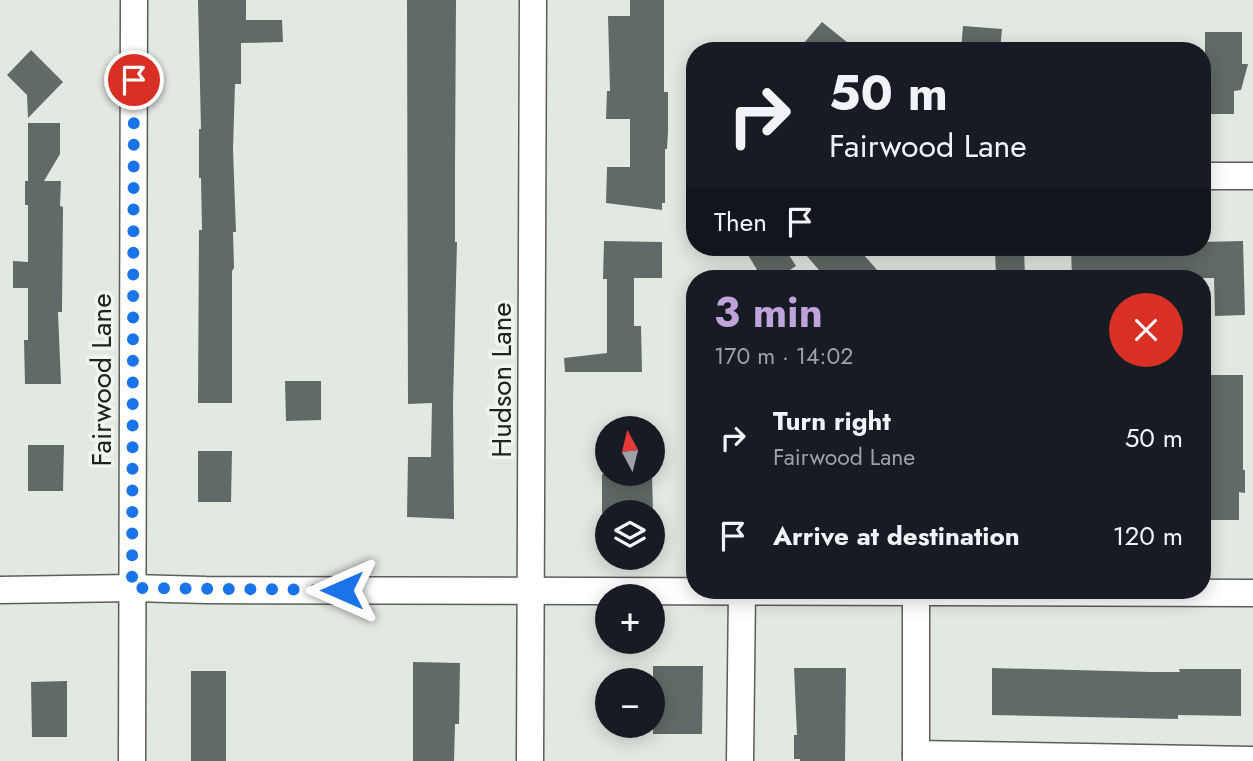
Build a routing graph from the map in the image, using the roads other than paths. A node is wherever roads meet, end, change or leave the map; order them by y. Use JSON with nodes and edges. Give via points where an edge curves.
{"nodes":[{"id":1,"x":134,"y":0,"type":"edge"},
{"id":2,"x":533,"y":0,"type":"edge"},
{"id":3,"x":1211,"y":176,"type":"edge"},
{"id":4,"x":1253,"y":176,"type":"edge"},
{"id":5,"x":132,"y":588,"type":"junction"},
{"id":6,"x":0,"y":590,"type":"edge"},
{"id":7,"x":533,"y":591,"type":"junction"},
{"id":8,"x":686,"y":591,"type":"edge"},
{"id":9,"x":1211,"y":593,"type":"edge"},
{"id":10,"x":1253,"y":593,"type":"edge"},
{"id":11,"x":742,"y":599,"type":"edge"},
{"id":12,"x":916,"y":599,"type":"edge"},
{"id":13,"x":916,"y":757,"type":"edge"},
{"id":14,"x":1253,"y":760,"type":"edge"},
{"id":15,"x":132,"y":761,"type":"edge"},
{"id":16,"x":530,"y":761,"type":"edge"},
{"id":17,"x":542,"y":761,"type":"edge"},
{"id":18,"x":740,"y":761,"type":"edge"}],
"edges":[{"from":1,"to":5,"type":"street","name":"Fairwood Lane"},
{"from":2,"to":7,"type":"street","name":"Hudson Lane"},
{"from":3,"to":4,"type":"street"},
{"from":5,"to":6,"type":"street"},
{"from":5,"to":7,"type":"street"},
{"from":5,"to":15,"type":"street","name":"Fairwood Lane"},
{"from":7,"to":8,"type":"street"},
{"from":7,"to":16,"type":"street","name":"Hudson Lane"},
{"from":9,"to":10,"type":"street"},
{"from":11,"to":18,"type":"street"},
{"from":12,"to":13,"type":"street"},
{"from":13,"to":14,"type":"street"},
{"from":16,"to":17,"type":"street"}]}
